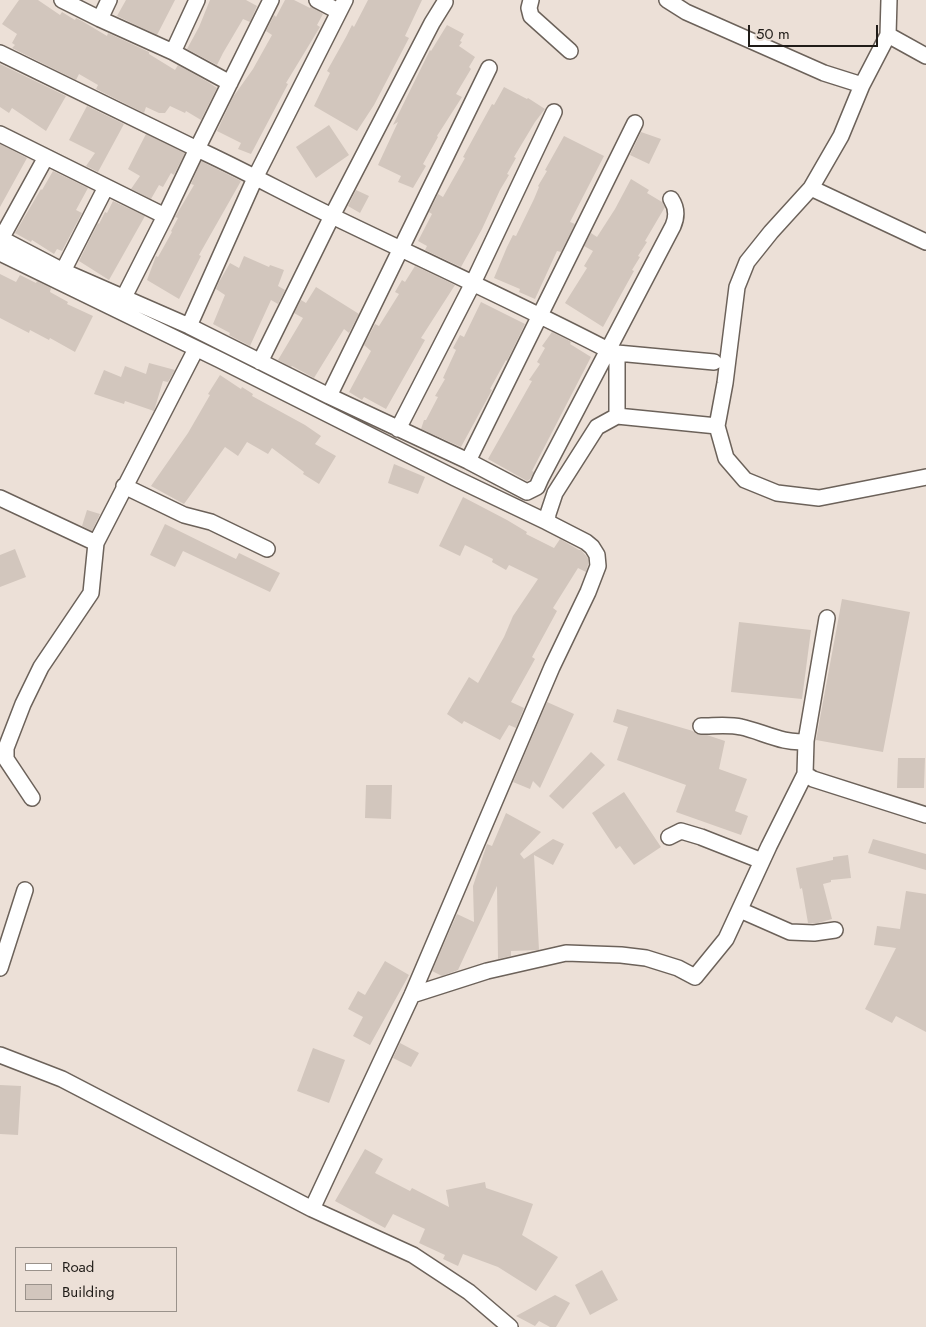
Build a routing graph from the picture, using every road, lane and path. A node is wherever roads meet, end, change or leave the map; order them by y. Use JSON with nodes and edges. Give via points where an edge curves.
{"nodes":[{"id":1,"x":62,"y":0,"type":"edge"},
{"id":2,"x":109,"y":0,"type":"edge"},
{"id":3,"x":197,"y":0,"type":"edge"},
{"id":4,"x":271,"y":0,"type":"edge"},
{"id":5,"x":317,"y":0,"type":"edge"},
{"id":6,"x":530,"y":0,"type":"edge"},
{"id":7,"x":667,"y":0,"type":"edge"},
{"id":8,"x":888,"y":0,"type":"edge"},
{"id":9,"x":445,"y":2,"type":"dead end"},
{"id":10,"x":341,"y":6,"type":"edge"},
{"id":11,"x":100,"y":20,"type":"junction"},
{"id":12,"x":888,"y":35,"type":"junction"},
{"id":13,"x":570,"y":51,"type":"dead end"},
{"id":14,"x":173,"y":52,"type":"junction"},
{"id":15,"x":0,"y":53,"type":"edge"},
{"id":16,"x":926,"y":56,"type":"edge"},
{"id":17,"x":489,"y":68,"type":"dead end"},
{"id":18,"x":230,"y":83,"type":"junction"},
{"id":19,"x":862,"y":85,"type":"junction"},
{"id":20,"x":554,"y":112,"type":"dead end"},
{"id":21,"x":635,"y":124,"type":"dead end"},
{"id":22,"x":0,"y":134,"type":"edge"},
{"id":23,"x":197,"y":149,"type":"junction"},
{"id":24,"x":46,"y":157,"type":"junction"},
{"id":25,"x":256,"y":176,"type":"junction"},
{"id":26,"x":106,"y":187,"type":"junction"},
{"id":27,"x":810,"y":188,"type":"junction"},
{"id":28,"x":671,"y":199,"type":"dead end"},
{"id":29,"x":166,"y":216,"type":"junction"},
{"id":30,"x":332,"y":216,"type":"junction"},
{"id":31,"x":926,"y":242,"type":"edge"},
{"id":32,"x":0,"y":243,"type":"edge"},
{"id":33,"x":402,"y":248,"type":"junction"},
{"id":34,"x":63,"y":271,"type":"junction"},
{"id":35,"x":473,"y":283,"type":"junction"},
{"id":36,"x":124,"y":297,"type":"junction"},
{"id":37,"x":541,"y":315,"type":"junction"},
{"id":38,"x":189,"y":326,"type":"junction"},
{"id":39,"x":196,"y":349,"type":"junction"},
{"id":40,"x":612,"y":352,"type":"junction"},
{"id":41,"x":260,"y":362,"type":"junction"},
{"id":42,"x":714,"y":362,"type":"dead end"},
{"id":43,"x":329,"y":396,"type":"junction"},
{"id":44,"x":617,"y":416,"type":"junction"},
{"id":45,"x":718,"y":426,"type":"junction"},
{"id":46,"x":398,"y":429,"type":"junction"},
{"id":47,"x":468,"y":461,"type":"junction"},
{"id":48,"x":926,"y":477,"type":"edge"},
{"id":49,"x":124,"y":486,"type":"junction"},
{"id":50,"x":0,"y":498,"type":"edge"},
{"id":51,"x":547,"y":522,"type":"junction"},
{"id":52,"x":96,"y":543,"type":"junction"},
{"id":53,"x":267,"y":549,"type":"dead end"},
{"id":54,"x":827,"y":618,"type":"dead end"},
{"id":55,"x":701,"y":726,"type":"dead end"},
{"id":56,"x":806,"y":741,"type":"junction"},
{"id":57,"x":805,"y":774,"type":"junction"},
{"id":58,"x":32,"y":798,"type":"dead end"},
{"id":59,"x":926,"y":815,"type":"edge"},
{"id":60,"x":669,"y":837,"type":"dead end"},
{"id":61,"x":762,"y":861,"type":"junction"},
{"id":62,"x":25,"y":890,"type":"dead end"},
{"id":63,"x":740,"y":910,"type":"junction"},
{"id":64,"x":835,"y":930,"type":"dead end"},
{"id":65,"x":0,"y":968,"type":"edge"},
{"id":66,"x":412,"y":995,"type":"junction"},
{"id":67,"x":0,"y":1055,"type":"edge"},
{"id":68,"x":312,"y":1209,"type":"junction"},
{"id":69,"x":510,"y":1327,"type":"edge"}],
"edges":[{"from":1,"to":11,"type":"street"},
{"from":2,"to":11,"type":"street"},
{"from":3,"to":14,"type":"street"},
{"from":4,"to":18,"type":"street"},
{"from":5,"to":10,"type":"street"},
{"from":6,"to":13,"type":"street","via":[[531,16]]},
{"from":7,"to":19,"type":"street","via":[[686,12],[815,69]]},
{"from":8,"to":12,"type":"street"},
{"from":9,"to":30,"type":"street"},
{"from":10,"to":25,"type":"street"},
{"from":11,"to":14,"type":"street"},
{"from":12,"to":16,"type":"street"},
{"from":12,"to":19,"type":"street"},
{"from":14,"to":18,"type":"street"},
{"from":15,"to":23,"type":"street"},
{"from":17,"to":33,"type":"street"},
{"from":18,"to":23,"type":"street"},
{"from":19,"to":27,"type":"street","via":[[841,136]]},
{"from":20,"to":35,"type":"street"},
{"from":21,"to":37,"type":"street"},
{"from":22,"to":24,"type":"street"},
{"from":23,"to":25,"type":"street"},
{"from":23,"to":29,"type":"street"},
{"from":24,"to":26,"type":"street"},
{"from":24,"to":32,"type":"street"},
{"from":25,"to":30,"type":"street"},
{"from":25,"to":38,"type":"street"},
{"from":26,"to":29,"type":"street"},
{"from":26,"to":34,"type":"street"},
{"from":27,"to":31,"type":"street"},
{"from":27,"to":45,"type":"street","via":[[754,252],[737,287]]},
{"from":28,"to":40,"type":"street","via":[[676,218],[673,226]]},
{"from":29,"to":36,"type":"street"},
{"from":30,"to":33,"type":"street"},
{"from":30,"to":41,"type":"street"},
{"from":32,"to":34,"type":"street"},
{"from":32,"to":39,"type":"street"},
{"from":33,"to":35,"type":"street"},
{"from":33,"to":43,"type":"street"},
{"from":34,"to":36,"type":"street"},
{"from":35,"to":37,"type":"street"},
{"from":35,"to":46,"type":"street"},
{"from":36,"to":38,"type":"street"},
{"from":37,"to":40,"type":"street"},
{"from":37,"to":47,"type":"street"},
{"from":38,"to":41,"type":"street"},
{"from":39,"to":49,"type":"street"},
{"from":39,"to":51,"type":"street"},
{"from":40,"to":42,"type":"street"},
{"from":40,"to":44,"type":"street"},
{"from":40,"to":47,"type":"street","via":[[532,490],[527,492],[518,488]]},
{"from":41,"to":43,"type":"street"},
{"from":43,"to":46,"type":"street"},
{"from":44,"to":45,"type":"street"},
{"from":44,"to":51,"type":"street","via":[[597,427],[586,443],[556,493]]},
{"from":45,"to":48,"type":"street","via":[[726,458],[745,480],[777,494],[819,498]]},
{"from":46,"to":47,"type":"street"},
{"from":49,"to":52,"type":"street"},
{"from":49,"to":53,"type":"street"},
{"from":50,"to":52,"type":"street"},
{"from":51,"to":66,"type":"street","via":[[592,547],[598,566]]},
{"from":52,"to":58,"type":"street","via":[[91,593],[41,667],[6,748],[6,759]]},
{"from":54,"to":56,"type":"street"},
{"from":55,"to":56,"type":"street","via":[[739,726],[776,737]]},
{"from":56,"to":57,"type":"street"},
{"from":57,"to":59,"type":"street"},
{"from":57,"to":61,"type":"street"},
{"from":60,"to":61,"type":"street","via":[[681,832],[701,837]]},
{"from":61,"to":63,"type":"street"},
{"from":62,"to":65,"type":"street"},
{"from":63,"to":64,"type":"street","via":[[790,932]]},
{"from":63,"to":66,"type":"street","via":[[726,939],[695,977],[646,958],[566,953],[487,971]]},
{"from":66,"to":68,"type":"street"},
{"from":67,"to":68,"type":"street","via":[[62,1079]]},
{"from":68,"to":69,"type":"street","via":[[413,1255],[470,1292]]}]}
